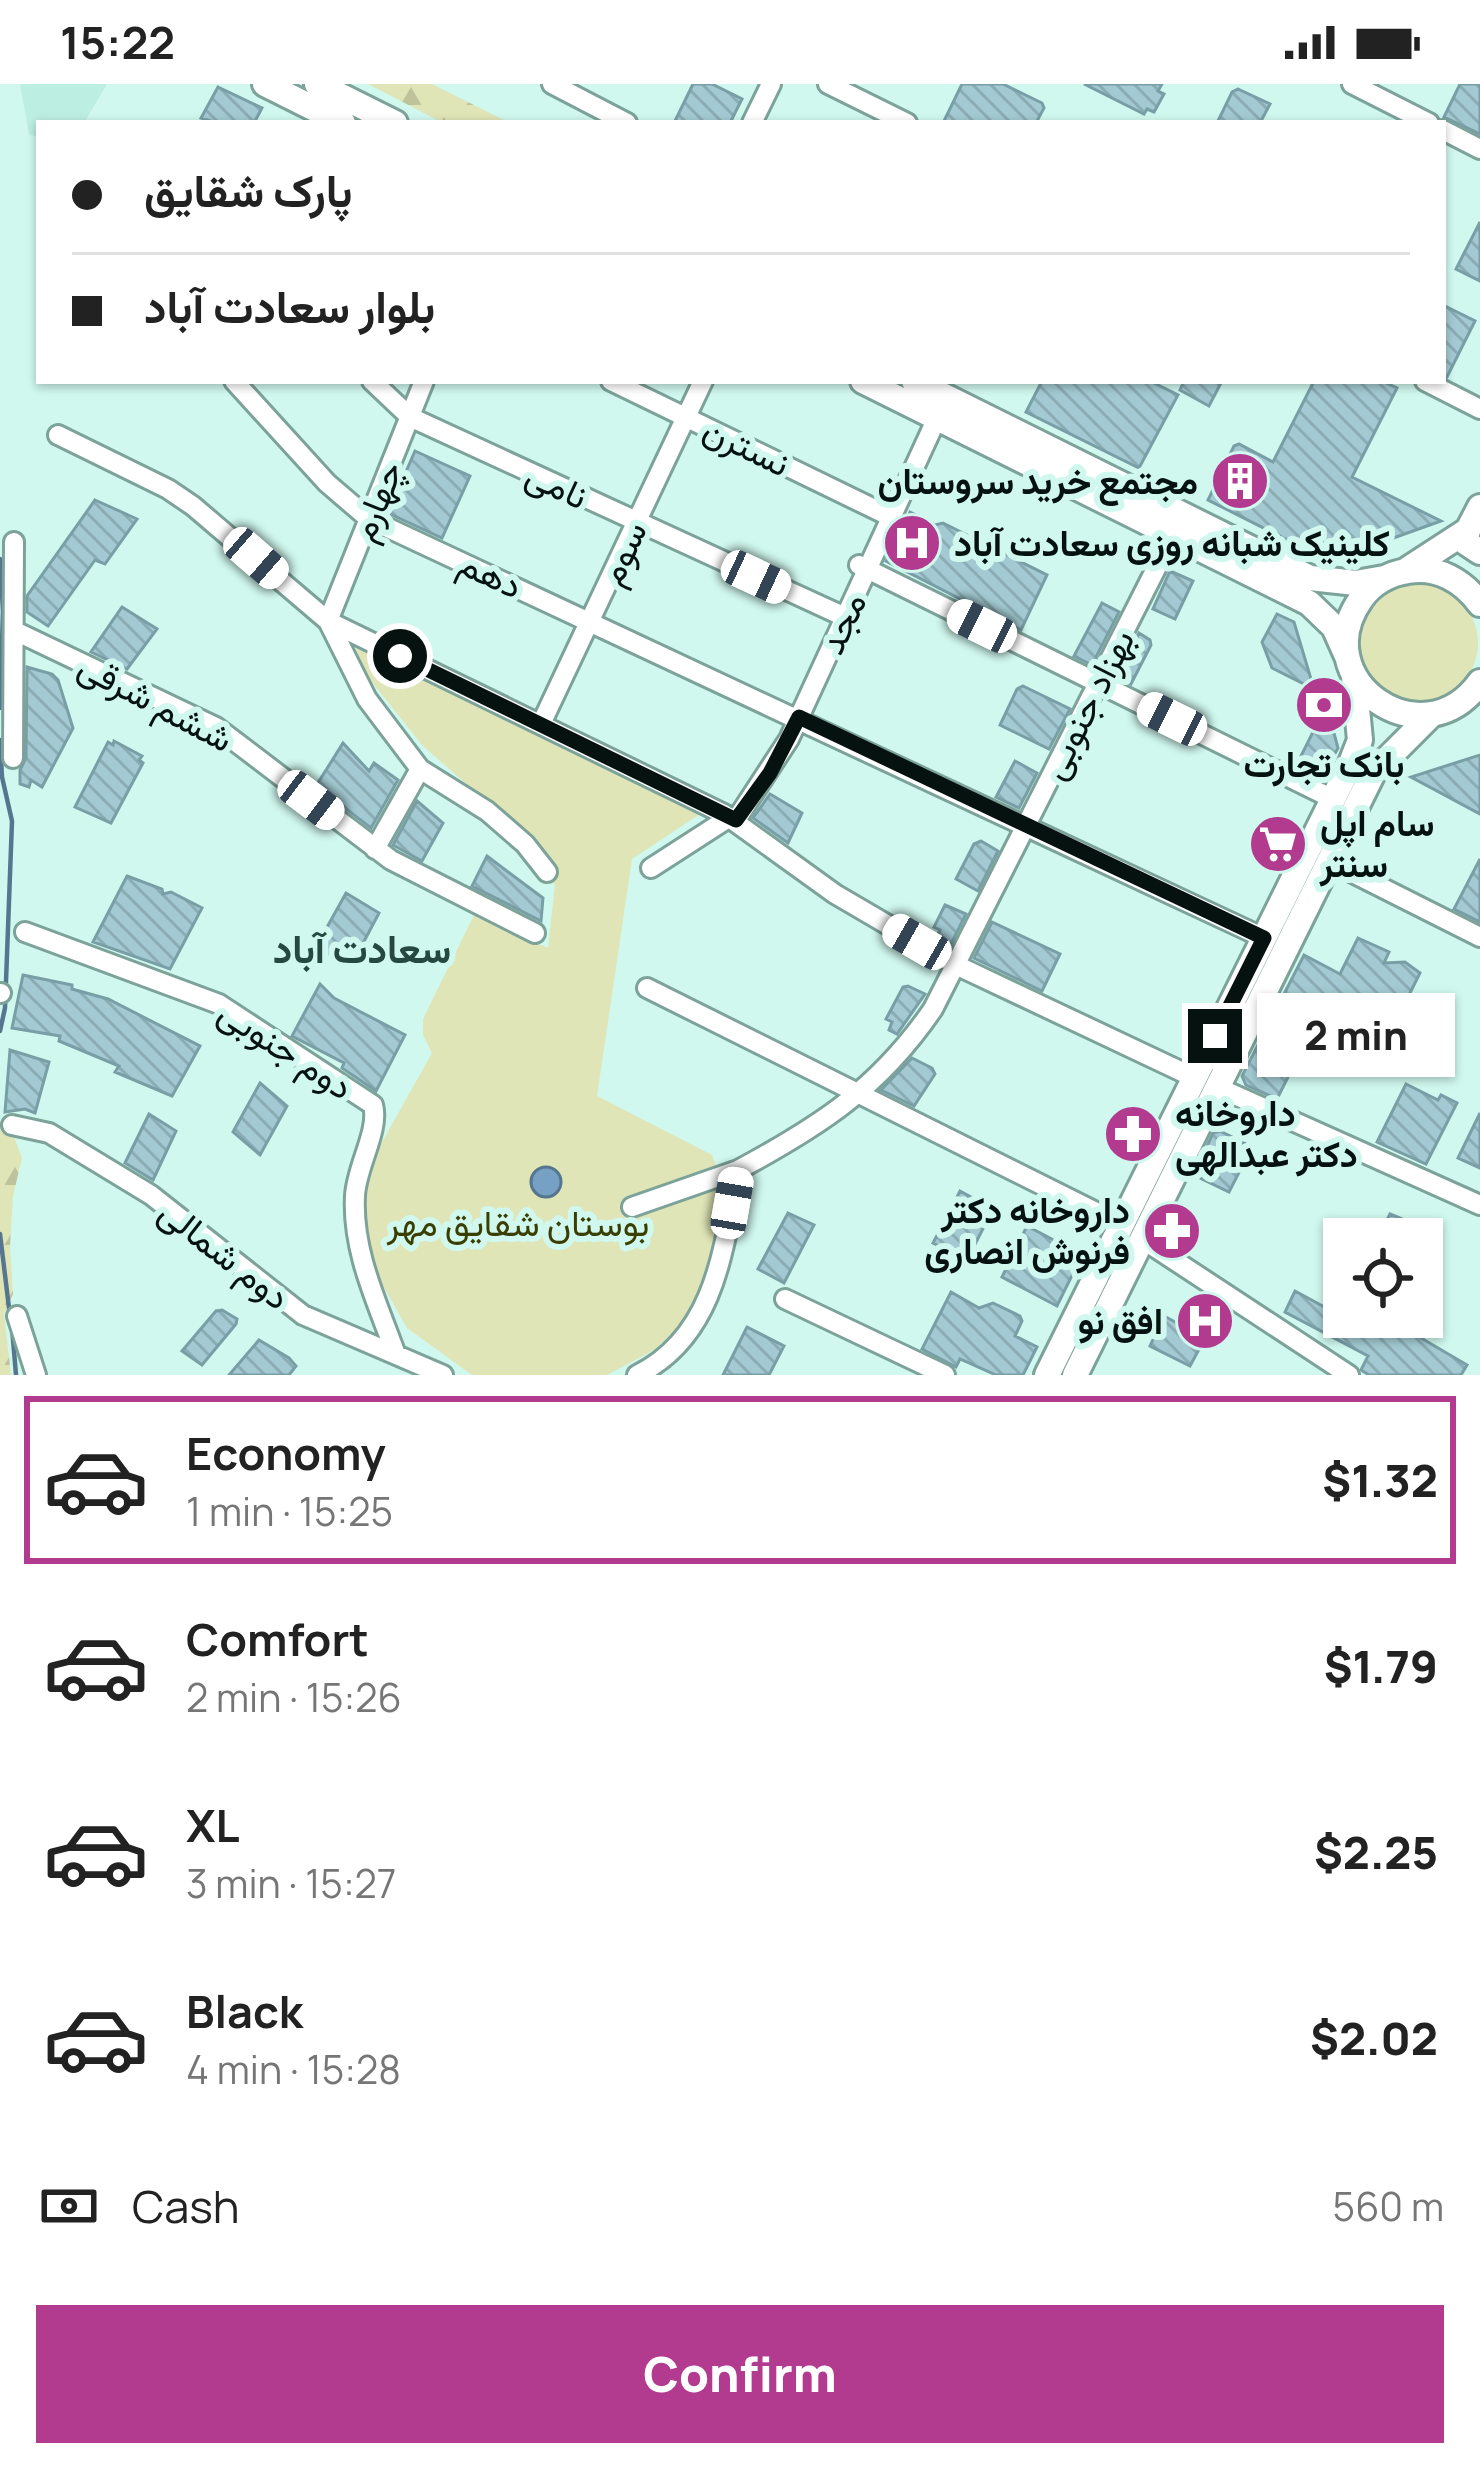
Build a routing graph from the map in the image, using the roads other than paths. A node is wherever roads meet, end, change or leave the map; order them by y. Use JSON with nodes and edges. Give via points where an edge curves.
{"nodes":[{"id":1,"x":266,"y":84,"type":"edge"},
{"id":2,"x":317,"y":84,"type":"edge"},
{"id":3,"x":552,"y":84,"type":"edge"},
{"id":4,"x":771,"y":84,"type":"edge"},
{"id":5,"x":828,"y":84,"type":"edge"},
{"id":6,"x":1352,"y":84,"type":"edge"},
{"id":7,"x":337,"y":120,"type":"edge"},
{"id":8,"x":389,"y":120,"type":"edge"},
{"id":9,"x":621,"y":120,"type":"edge"},
{"id":10,"x":753,"y":120,"type":"edge"},
{"id":11,"x":901,"y":120,"type":"edge"},
{"id":12,"x":1423,"y":120,"type":"edge"},
{"id":13,"x":1446,"y":131,"type":"edge"},
{"id":14,"x":1480,"y":148,"type":"edge"},
{"id":15,"x":237,"y":384,"type":"edge"},
{"id":16,"x":375,"y":384,"type":"edge"},
{"id":17,"x":423,"y":384,"type":"edge"},
{"id":18,"x":617,"y":384,"type":"edge"},
{"id":19,"x":703,"y":384,"type":"edge"},
{"id":20,"x":868,"y":384,"type":"edge"},
{"id":21,"x":920,"y":384,"type":"edge"},
{"id":22,"x":1431,"y":384,"type":"edge"},
{"id":23,"x":1480,"y":409,"type":"edge"},
{"id":24,"x":933,"y":416,"type":"junction"},
{"id":25,"x":410,"y":417,"type":"junction"},
{"id":26,"x":687,"y":417,"type":"junction"},
{"id":27,"x":58,"y":435,"type":"dead end"},
{"id":28,"x":887,"y":515,"type":"junction"},
{"id":29,"x":369,"y":519,"type":"junction"},
{"id":30,"x":637,"y":521,"type":"junction"},
{"id":31,"x":1476,"y":530,"type":"edge"},
{"id":32,"x":1173,"y":536,"type":"junction"},
{"id":33,"x":14,"y":542,"type":"dead end"},
{"id":34,"x":863,"y":567,"type":"junction"},
{"id":35,"x":1395,"y":574,"type":"junction"},
{"id":36,"x":1480,"y":604,"type":"edge"},
{"id":37,"x":840,"y":615,"type":"junction"},
{"id":38,"x":590,"y":620,"type":"junction"},
{"id":39,"x":328,"y":621,"type":"junction"},
{"id":40,"x":15,"y":631,"type":"junction"},
{"id":41,"x":1351,"y":666,"type":"junction"},
{"id":42,"x":1098,"y":682,"type":"junction"},
{"id":43,"x":1480,"y":682,"type":"edge"},
{"id":44,"x":1480,"y":710,"type":"edge"},
{"id":45,"x":1442,"y":711,"type":"junction"},
{"id":46,"x":794,"y":715,"type":"junction"},
{"id":47,"x":541,"y":724,"type":"junction"},
{"id":48,"x":13,"y":758,"type":"dead end"},
{"id":49,"x":420,"y":769,"type":"junction"},
{"id":50,"x":1333,"y":799,"type":"junction"},
{"id":51,"x":730,"y":817,"type":"junction"},
{"id":52,"x":1026,"y":825,"type":"junction"},
{"id":53,"x":375,"y":849,"type":"junction"},
{"id":54,"x":1329,"y":861,"type":"junction"},
{"id":55,"x":651,"y":868,"type":"dead end"},
{"id":56,"x":547,"y":872,"type":"dead end"},
{"id":57,"x":25,"y":932,"type":"dead end"},
{"id":58,"x":535,"y":933,"type":"dead end"},
{"id":59,"x":1480,"y":937,"type":"edge"},
{"id":60,"x":1264,"y":938,"type":"junction"},
{"id":61,"x":958,"y":966,"type":"junction"},
{"id":62,"x":647,"y":988,"type":"dead end"},
{"id":63,"x":1225,"y":1044,"type":"junction"},
{"id":64,"x":1206,"y":1083,"type":"junction"},
{"id":65,"x":858,"y":1094,"type":"junction"},
{"id":66,"x":12,"y":1125,"type":"dead end"},
{"id":67,"x":738,"y":1171,"type":"junction"},
{"id":68,"x":1480,"y":1204,"type":"edge"},
{"id":69,"x":632,"y":1207,"type":"dead end"},
{"id":70,"x":1132,"y":1232,"type":"junction"},
{"id":71,"x":785,"y":1299,"type":"dead end"},
{"id":72,"x":17,"y":1316,"type":"dead end"},
{"id":73,"x":395,"y":1352,"type":"junction"},
{"id":74,"x":36,"y":1375,"type":"edge"},
{"id":75,"x":442,"y":1375,"type":"edge"},
{"id":76,"x":637,"y":1375,"type":"edge"},
{"id":77,"x":945,"y":1375,"type":"edge"},
{"id":78,"x":1047,"y":1375,"type":"edge"},
{"id":79,"x":1075,"y":1375,"type":"edge"},
{"id":80,"x":1349,"y":1375,"type":"edge"}],
"edges":[{"from":1,"to":7,"type":"main road"},
{"from":2,"to":8,"type":"main road"},
{"from":3,"to":9,"type":"street"},
{"from":4,"to":10,"type":"street"},
{"from":5,"to":11,"type":"street"},
{"from":6,"to":12,"type":"street"},
{"from":13,"to":14,"type":"street"},
{"from":15,"to":29,"type":"street","name":"دهم"},
{"from":16,"to":25,"type":"street","name":"نامی"},
{"from":17,"to":25,"type":"street","name":"چهارم"},
{"from":18,"to":26,"type":"street","name":"نسترن"},
{"from":19,"to":26,"type":"street","name":"سوم"},
{"from":20,"to":24,"type":"main road"},
{"from":21,"to":35,"type":"main road","via":[[1310,578],[1355,583]]},
{"from":22,"to":23,"type":"street"},
{"from":24,"to":28,"type":"street","name":"مجد"},
{"from":24,"to":32,"type":"main road"},
{"from":25,"to":29,"type":"street","name":"چهارم"},
{"from":25,"to":30,"type":"street","name":"نامی"},
{"from":26,"to":28,"type":"street","name":"نسترن"},
{"from":26,"to":30,"type":"street","name":"سوم"},
{"from":27,"to":39,"type":"street","via":[[194,506]]},
{"from":28,"to":34,"type":"street","name":"مجد"},
{"from":29,"to":38,"type":"street","name":"دهم"},
{"from":29,"to":39,"type":"street","name":"چهارم"},
{"from":30,"to":37,"type":"street","name":"نامی"},
{"from":30,"to":38,"type":"street","name":"سوم"},
{"from":31,"to":35,"type":"main road"},
{"from":32,"to":41,"type":"main road","via":[[1309,604],[1334,627]]},
{"from":32,"to":42,"type":"street","name":"بهزاد جنوبی"},
{"from":33,"to":40,"type":"street"},
{"from":34,"to":37,"type":"street","name":"مجد"},
{"from":34,"to":42,"type":"street"},
{"from":35,"to":36,"type":"main road","via":[[1451,577]]},
{"from":35,"to":41,"type":"main road","via":[[1353,611],[1346,633]]},
{"from":37,"to":46,"type":"street","name":"مجد"},
{"from":38,"to":46,"type":"street","name":"دهم"},
{"from":38,"to":47,"type":"street","name":"سوم"},
{"from":39,"to":47,"type":"street"},
{"from":39,"to":49,"type":"street","via":[[367,699]]},
{"from":40,"to":48,"type":"street"},
{"from":40,"to":53,"type":"street","name":"ششم شرقی","via":[[216,727]]},
{"from":41,"to":45,"type":"main road","via":[[1387,708]]},
{"from":41,"to":50,"type":"main road","via":[[1360,740]]},
{"from":42,"to":50,"type":"street"},
{"from":42,"to":52,"type":"street","name":"بهزاد جنوبی"},
{"from":43,"to":45,"type":"main road"},
{"from":44,"to":45,"type":"main road"},
{"from":45,"to":54,"type":"main road","via":[[1373,773]]},
{"from":46,"to":51,"type":"street","name":"مجد"},
{"from":46,"to":52,"type":"street","name":"دهم"},
{"from":47,"to":51,"type":"street"},
{"from":49,"to":53,"type":"street"},
{"from":49,"to":56,"type":"street","via":[[488,811]]},
{"from":50,"to":60,"type":"main road"},
{"from":51,"to":55,"type":"street","name":"مجد"},
{"from":51,"to":61,"type":"street","via":[[835,894]]},
{"from":52,"to":60,"type":"street","name":"دهم"},
{"from":52,"to":61,"type":"street","name":"بهزاد جنوبی"},
{"from":53,"to":58,"type":"street","name":"ششم شرقی"},
{"from":54,"to":59,"type":"street"},
{"from":54,"to":63,"type":"main road"},
{"from":57,"to":73,"type":"street","name":"دوم جنوبی","via":[[219,1004],[373,1105],[376,1123],[358,1166],[355,1208],[361,1256]]},
{"from":60,"to":63,"type":"main road"},
{"from":61,"to":64,"type":"street"},
{"from":61,"to":65,"type":"street","name":"بهزاد جنوبی","via":[[906,1046]]},
{"from":62,"to":65,"type":"street"},
{"from":63,"to":64,"type":"main road"},
{"from":64,"to":68,"type":"street"},
{"from":64,"to":70,"type":"main road"},
{"from":65,"to":67,"type":"street","name":"بهزاد جنوبی"},
{"from":65,"to":70,"type":"street"},
{"from":66,"to":73,"type":"street","name":"دوم شمالی","via":[[49,1133],[151,1196],[303,1315]]},
{"from":67,"to":69,"type":"street","name":"بهزاد جنوبی"},
{"from":67,"to":76,"type":"street","via":[[720,1268],[703,1310],[665,1356]]},
{"from":70,"to":78,"type":"main road"},
{"from":70,"to":79,"type":"main road"},
{"from":70,"to":80,"type":"street"},
{"from":71,"to":77,"type":"street"},
{"from":72,"to":74,"type":"street"},
{"from":73,"to":75,"type":"street","name":"دوم شمالی"}]}
